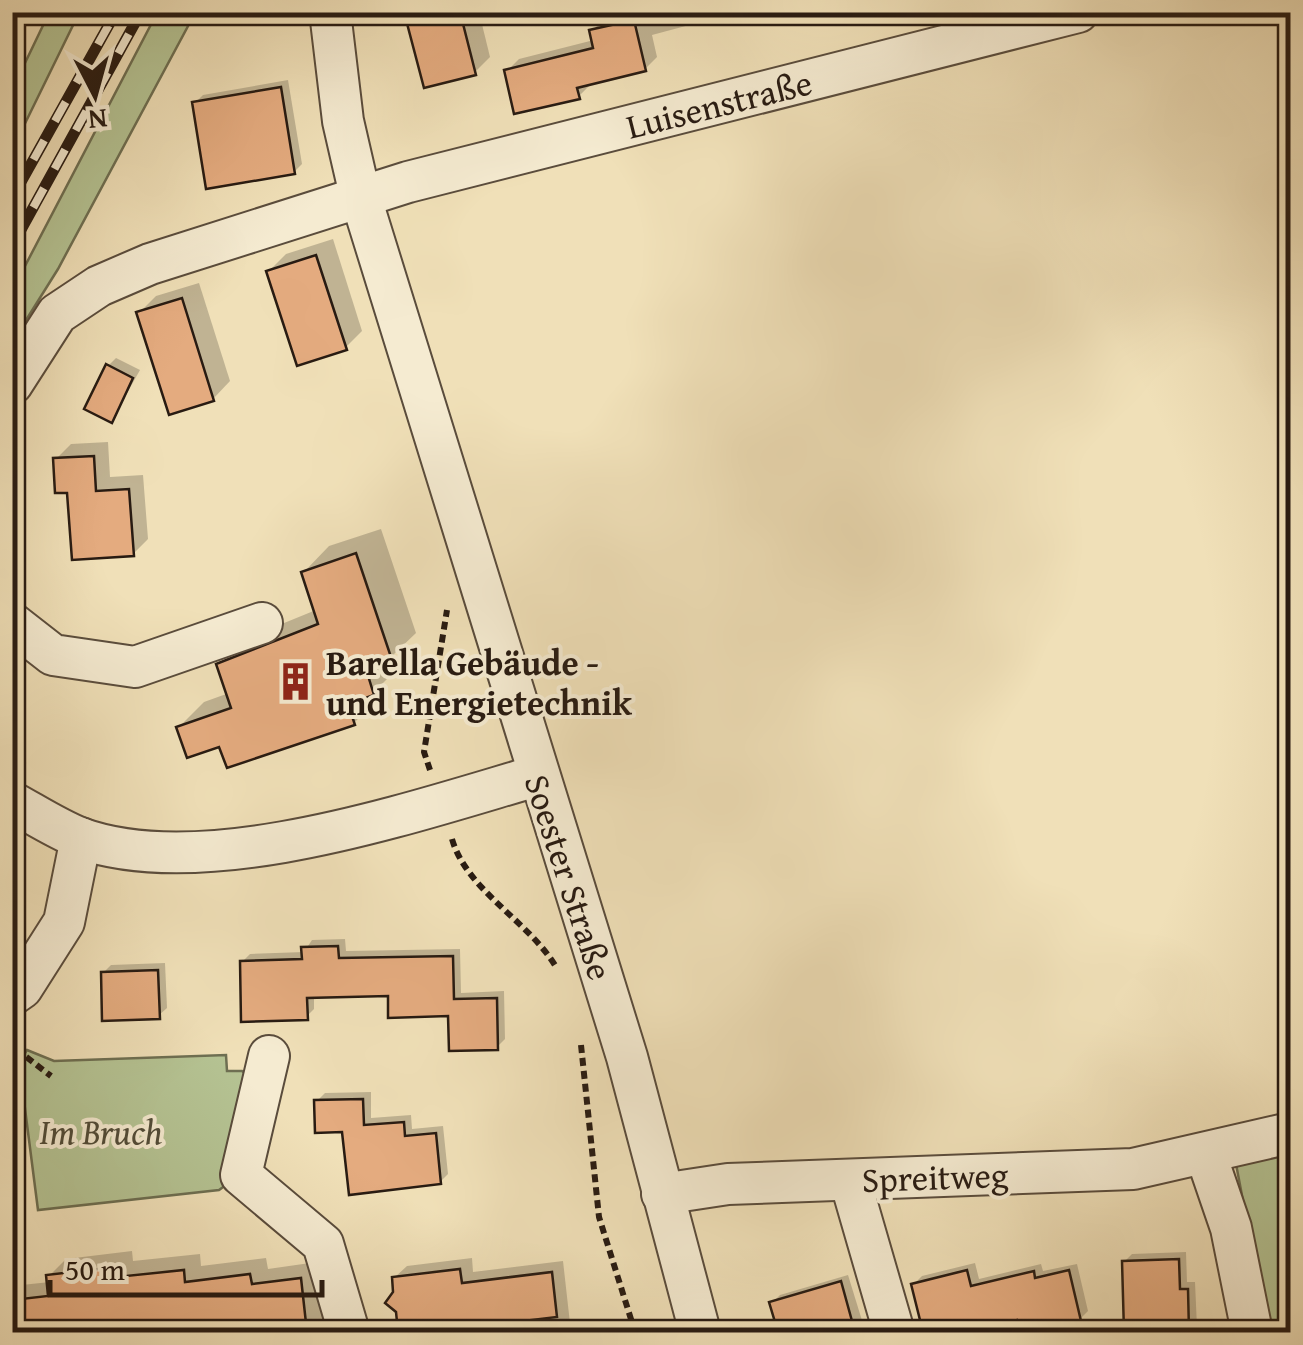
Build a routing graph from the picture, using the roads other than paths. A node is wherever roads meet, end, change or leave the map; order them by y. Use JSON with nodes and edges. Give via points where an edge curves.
{"nodes":[{"id":1,"x":330,"y":12,"type":"edge"},
{"id":2,"x":1078,"y":12,"type":"edge"},
{"id":3,"x":956,"y":28,"type":"edge"},
{"id":4,"x":360,"y":195,"type":"junction"},
{"id":5,"x":12,"y":384,"type":"edge"},
{"id":6,"x":12,"y":623,"type":"edge"},
{"id":7,"x":262,"y":623,"type":"dead end"},
{"id":8,"x":536,"y":776,"type":"junction"},
{"id":9,"x":12,"y":802,"type":"edge"},
{"id":10,"x":81,"y":838,"type":"junction"},
{"id":11,"x":12,"y":995,"type":"edge"},
{"id":12,"x":269,"y":1056,"type":"dead end"},
{"id":13,"x":1290,"y":1133,"type":"edge"},
{"id":14,"x":1206,"y":1155,"type":"junction"},
{"id":15,"x":850,"y":1180,"type":"junction"},
{"id":16,"x":662,"y":1194,"type":"junction"},
{"id":17,"x":349,"y":1332,"type":"edge"},
{"id":18,"x":700,"y":1332,"type":"edge"},
{"id":19,"x":894,"y":1332,"type":"edge"},
{"id":20,"x":1252,"y":1332,"type":"edge"}],
"edges":[{"from":1,"to":4,"type":"street","name":"Soester Straße","via":[[342,120]]},
{"from":2,"to":3,"type":"street","name":"Luisenstraße"},
{"from":3,"to":4,"type":"street","name":"Luisenstraße"},
{"from":4,"to":5,"type":"street","via":[[99,286],[57,314]]},
{"from":4,"to":8,"type":"street","name":"Soester Straße"},
{"from":6,"to":7,"type":"street","via":[[53,655],[135,667]]},
{"from":8,"to":10,"type":"street","via":[[288,842],[171,853]]},
{"from":8,"to":16,"type":"street","name":"Soester Straße","via":[[626,1056]]},
{"from":9,"to":10,"type":"street"},
{"from":10,"to":11,"type":"street","via":[[64,922]]},
{"from":12,"to":17,"type":"street","via":[[241,1176],[323,1244]]},
{"from":13,"to":14,"type":"street","name":"Spreitweg"},
{"from":14,"to":15,"type":"street","name":"Spreitweg","via":[[1133,1169]]},
{"from":14,"to":20,"type":"street"},
{"from":15,"to":16,"type":"street","name":"Spreitweg","via":[[728,1184]]},
{"from":15,"to":19,"type":"street"},
{"from":16,"to":18,"type":"street","name":"Soester Straße"}]}
